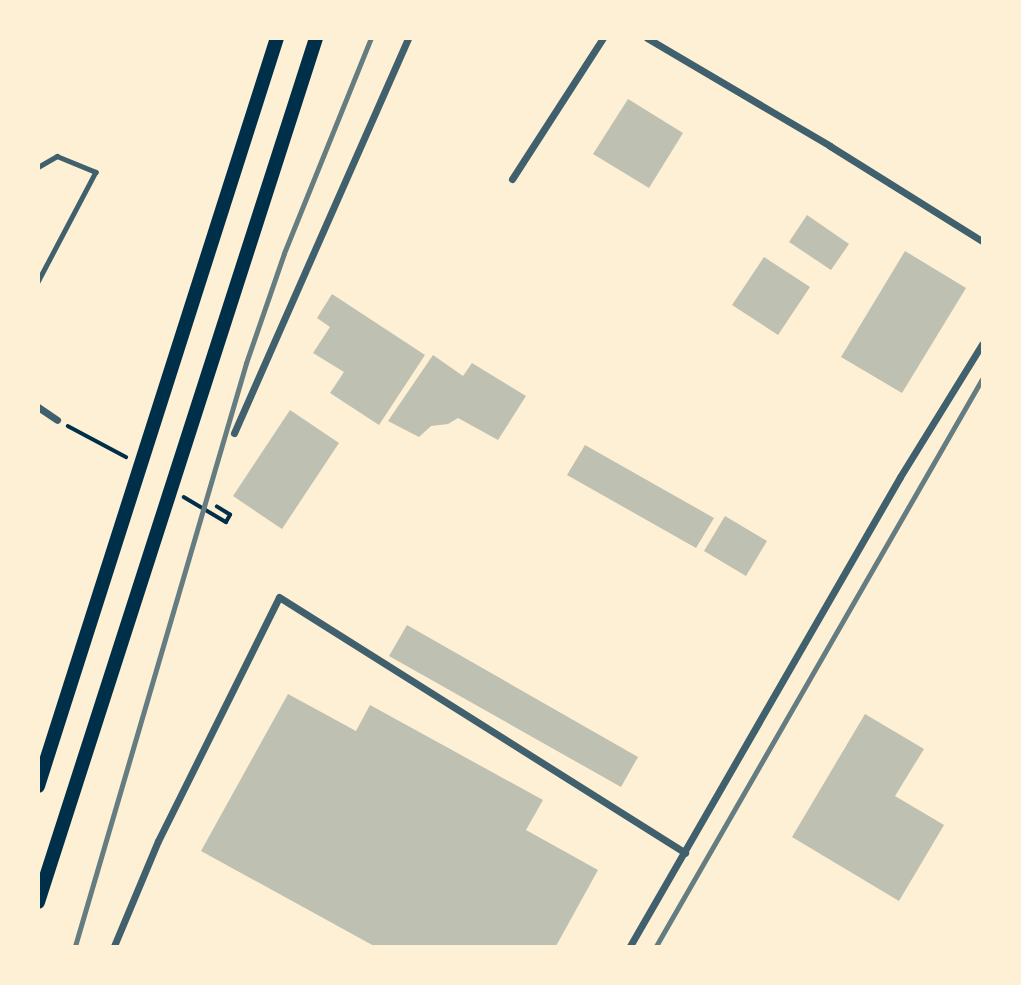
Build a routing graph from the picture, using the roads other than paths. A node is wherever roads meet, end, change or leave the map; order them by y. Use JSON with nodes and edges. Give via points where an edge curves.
{"nodes":[{"id":1,"x":278,"y":38,"type":"edge"},
{"id":2,"x":316,"y":38,"type":"edge"},
{"id":3,"x":408,"y":38,"type":"edge"},
{"id":4,"x":603,"y":38,"type":"edge"},
{"id":5,"x":647,"y":38,"type":"edge"},
{"id":6,"x":38,"y":167,"type":"edge"},
{"id":7,"x":512,"y":179,"type":"dead end"},
{"id":8,"x":982,"y":241,"type":"edge"},
{"id":9,"x":38,"y":282,"type":"edge"},
{"id":10,"x":982,"y":344,"type":"edge"},
{"id":11,"x":38,"y":407,"type":"edge"},
{"id":12,"x":57,"y":420,"type":"road end"},
{"id":13,"x":234,"y":433,"type":"dead end"},
{"id":14,"x":38,"y":786,"type":"edge"},
{"id":15,"x":685,"y":853,"type":"junction"},
{"id":16,"x":38,"y":902,"type":"edge"},
{"id":17,"x":114,"y":947,"type":"edge"},
{"id":18,"x":629,"y":947,"type":"edge"}],
"edges":[{"from":1,"to":14,"type":"highway"},
{"from":2,"to":16,"type":"highway"},
{"from":3,"to":13,"type":"street"},
{"from":4,"to":7,"type":"street"},
{"from":5,"to":8,"type":"street"},
{"from":6,"to":9,"type":"lane","via":[[57,156],[96,172]]},
{"from":10,"to":15,"type":"street","via":[[900,477]]},
{"from":11,"to":12,"type":"street"},
{"from":15,"to":17,"type":"street","via":[[279,597],[158,841]]},
{"from":15,"to":18,"type":"street"}]}
